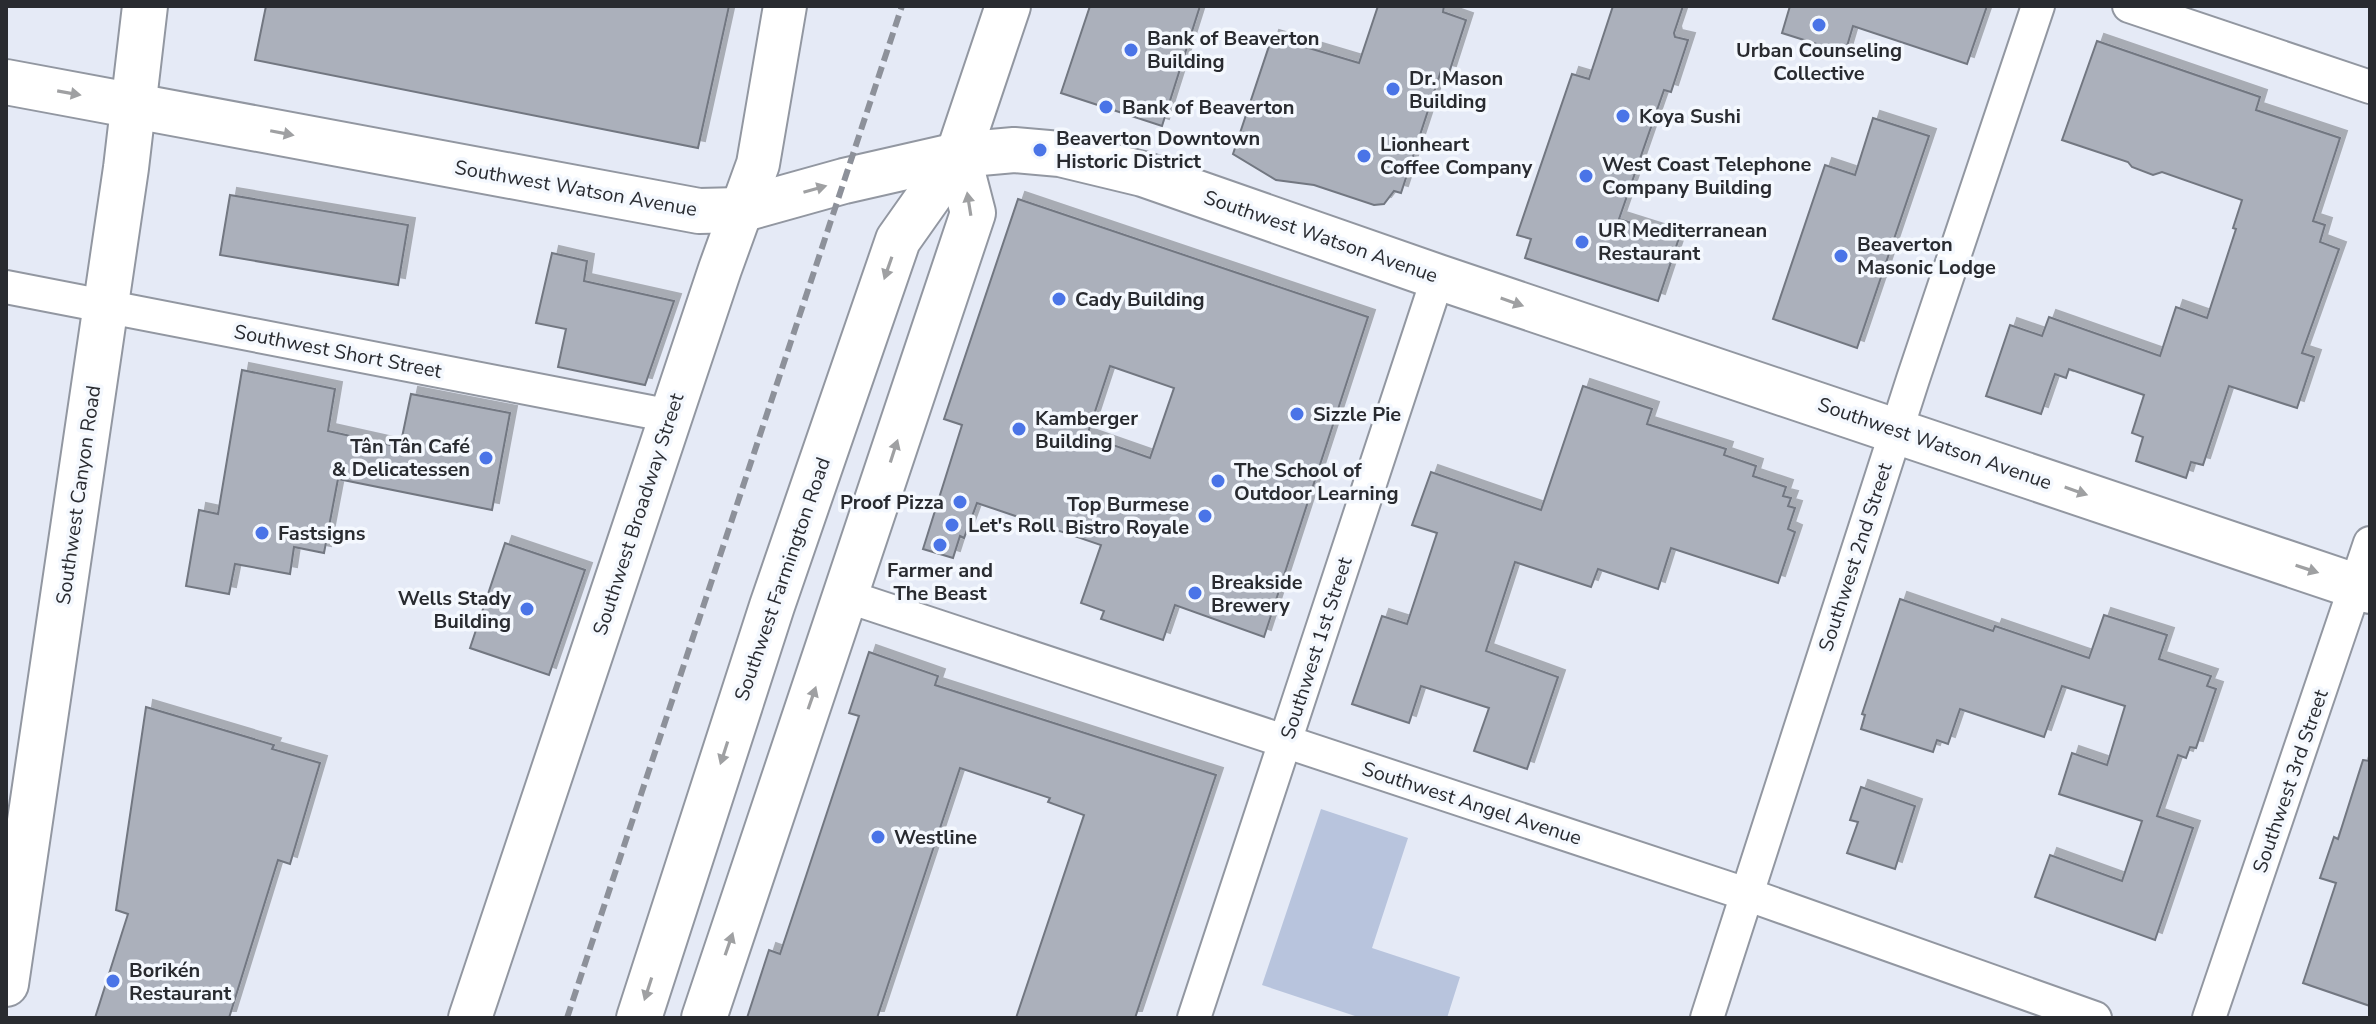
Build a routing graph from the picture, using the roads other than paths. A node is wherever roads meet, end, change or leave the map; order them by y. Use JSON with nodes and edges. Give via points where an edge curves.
{"nodes":[{"id":1,"x":145,"y":6,"type":"edge"},
{"id":2,"x":785,"y":6,"type":"edge"},
{"id":3,"x":1008,"y":6,"type":"edge"},
{"id":4,"x":2038,"y":6,"type":"edge"},
{"id":5,"x":2129,"y":6,"type":"edge"},
{"id":6,"x":6,"y":82,"type":"edge"},
{"id":7,"x":2370,"y":87,"type":"edge"},
{"id":8,"x":132,"y":104,"type":"junction"},
{"id":9,"x":958,"y":155,"type":"junction"},
{"id":10,"x":740,"y":210,"type":"junction"},
{"id":11,"x":1438,"y":277,"type":"junction"},
{"id":12,"x":6,"y":287,"type":"edge"},
{"id":13,"x":106,"y":305,"type":"junction"},
{"id":14,"x":671,"y":416,"type":"junction"},
{"id":15,"x":1897,"y":430,"type":"junction"},
{"id":16,"x":2370,"y":543,"type":"edge"},
{"id":17,"x":2363,"y":588,"type":"edge"},
{"id":18,"x":846,"y":596,"type":"junction"},
{"id":19,"x":1285,"y":741,"type":"junction"},
{"id":20,"x":1746,"y":894,"type":"junction"},
{"id":21,"x":6,"y":984,"type":"edge"},
{"id":22,"x":470,"y":1018,"type":"edge"},
{"id":23,"x":639,"y":1018,"type":"edge"},
{"id":24,"x":704,"y":1018,"type":"edge"},
{"id":25,"x":1194,"y":1018,"type":"edge"},
{"id":26,"x":1707,"y":1018,"type":"edge"},
{"id":27,"x":2095,"y":1018,"type":"edge"},
{"id":28,"x":2209,"y":1018,"type":"edge"}],
"edges":[{"from":1,"to":8,"type":"main road","name":"Southwest Canyon Road"},
{"from":2,"to":10,"type":"street","name":"Southwest Broadway Street","via":[[758,164]]},
{"from":3,"to":9,"type":"main road","name":"Southwest Farmington Road"},
{"from":4,"to":15,"type":"street","name":"Southwest 2nd Street"},
{"from":5,"to":7,"type":"street"},
{"from":6,"to":8,"type":"main road","name":"Southwest Watson Avenue","one_way":true},
{"from":8,"to":10,"type":"main road","name":"Southwest Watson Avenue","one_way":true,"via":[[665,206]]},
{"from":8,"to":13,"type":"main road","name":"Southwest Canyon Road"},
{"from":10,"to":9,"type":"main road","name":"Southwest Watson Avenue","one_way":true},
{"from":9,"to":11,"type":"main road","name":"Southwest Watson Avenue","via":[[1033,150],[1118,168]]},
{"from":18,"to":9,"type":"main road","one_way":true,"via":[[973,213]]},
{"from":9,"to":23,"type":"main road","name":"Southwest Farmington Road","one_way":true,"via":[[898,240]]},
{"from":10,"to":14,"type":"street","name":"Southwest Broadway Street"},
{"from":11,"to":15,"type":"main road","name":"Southwest Watson Avenue","one_way":true},
{"from":11,"to":19,"type":"street","name":"Southwest 1st Street"},
{"from":12,"to":13,"type":"street","name":"Southwest Short Street"},
{"from":13,"to":14,"type":"street","name":"Southwest Short Street"},
{"from":13,"to":21,"type":"main road","name":"Southwest Canyon Road"},
{"from":14,"to":22,"type":"street","name":"Southwest Broadway Street"},
{"from":15,"to":17,"type":"main road","name":"Southwest Watson Avenue","one_way":true},
{"from":15,"to":20,"type":"street","name":"Southwest 2nd Street"},
{"from":16,"to":17,"type":"street","name":"Southwest 3rd Street"},
{"from":17,"to":28,"type":"street","name":"Southwest 3rd Street"},
{"from":18,"to":19,"type":"street","name":"Southwest Angel Avenue"},
{"from":24,"to":18,"type":"main road","one_way":true},
{"from":19,"to":20,"type":"street","name":"Southwest Angel Avenue"},
{"from":19,"to":25,"type":"street","name":"Southwest 1st Street"},
{"from":20,"to":26,"type":"street","name":"Southwest 2nd Street"},
{"from":20,"to":27,"type":"street","name":"Southwest Angel Avenue"}]}
